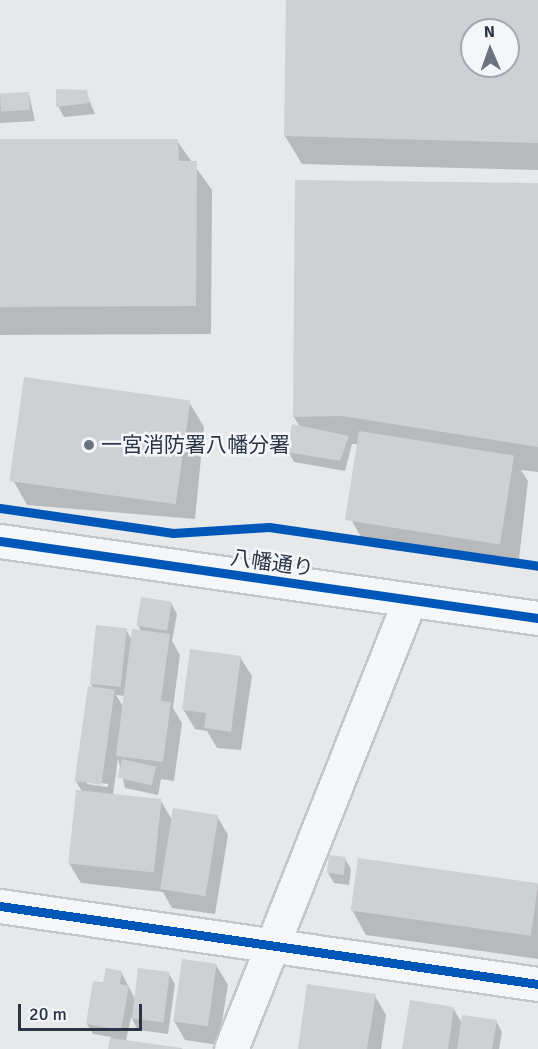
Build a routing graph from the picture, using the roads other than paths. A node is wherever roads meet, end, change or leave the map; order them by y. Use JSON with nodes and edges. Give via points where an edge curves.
{"nodes":[{"id":1,"x":0,"y":541,"type":"edge"},
{"id":2,"x":409,"y":601,"type":"junction"},
{"id":3,"x":538,"y":618,"type":"edge"},
{"id":4,"x":0,"y":906,"type":"edge"},
{"id":5,"x":274,"y":944,"type":"junction"},
{"id":6,"x":538,"y":984,"type":"edge"},
{"id":7,"x":231,"y":1049,"type":"edge"}],
"edges":[{"from":1,"to":2,"type":"street","name":"八幡通り"},
{"from":2,"to":3,"type":"street","name":"八幡通り"},
{"from":2,"to":5,"type":"street"},
{"from":4,"to":5,"type":"street"},
{"from":5,"to":6,"type":"street"},
{"from":5,"to":7,"type":"street"}]}
